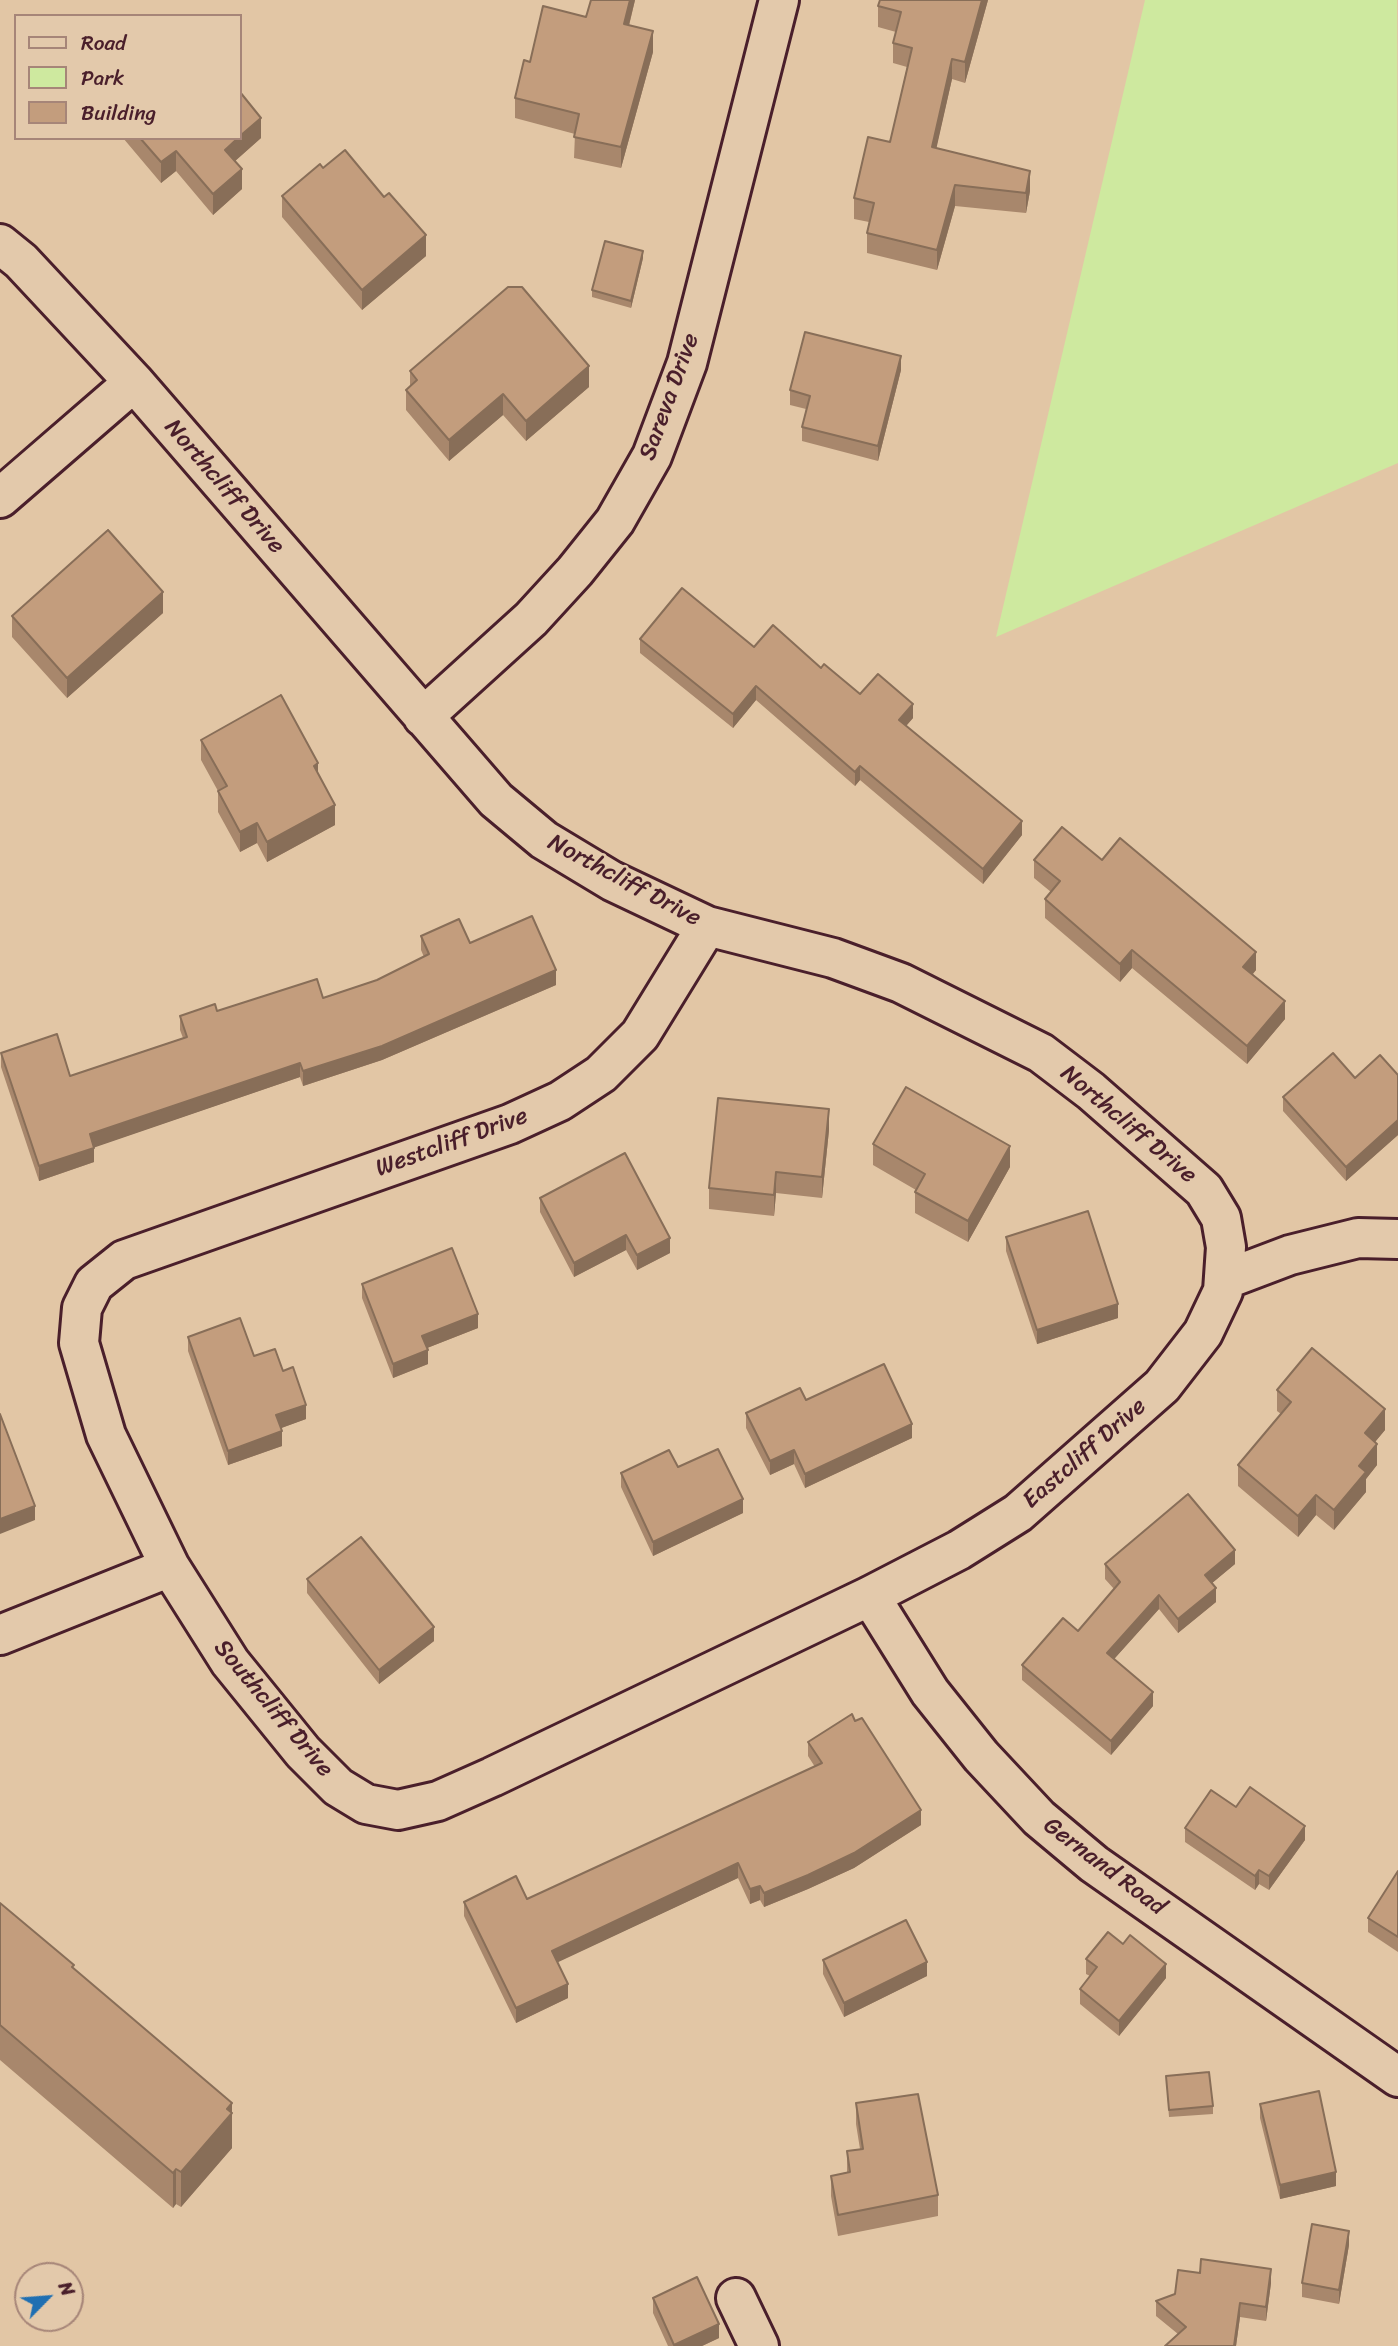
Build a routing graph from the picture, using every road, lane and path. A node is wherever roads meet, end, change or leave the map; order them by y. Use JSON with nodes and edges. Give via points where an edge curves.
{"nodes":[{"id":1,"x":779,"y":0,"type":"edge"},
{"id":2,"x":0,"y":244,"type":"edge"},
{"id":3,"x":134,"y":382,"type":"junction"},
{"id":4,"x":0,"y":498,"type":"edge"},
{"id":5,"x":423,"y":716,"type":"junction"},
{"id":6,"x":706,"y":926,"type":"junction"},
{"id":7,"x":1398,"y":1238,"type":"edge"},
{"id":8,"x":124,"y":1260,"type":"joint"},
{"id":9,"x":1225,"y":1264,"type":"junction"},
{"id":10,"x":170,"y":1567,"type":"junction"},
{"id":11,"x":870,"y":1596,"type":"junction"},
{"id":12,"x":0,"y":1635,"type":"edge"},
{"id":13,"x":1398,"y":2077,"type":"edge"},
{"id":14,"x":736,"y":2298,"type":"dead end"},
{"id":15,"x":759,"y":2346,"type":"edge"}],
"edges":[{"from":1,"to":5,"type":"street","name":"Sareva Drive","via":[[687,363],[652,456],[615,521],[575,571],[531,619]]},
{"from":2,"to":3,"type":"street","name":"Northcliff Drive"},
{"from":3,"to":4,"type":"street"},
{"from":3,"to":5,"type":"street","name":"Northcliff Drive"},
{"from":5,"to":6,"type":"street","name":"Northcliff Drive","via":[[496,800],[544,840],[612,881]]},
{"from":6,"to":8,"type":"street","name":"Westcliff Drive","via":[[640,1035],[601,1074],[561,1101],[510,1124]]},
{"from":6,"to":9,"type":"street","name":"Northcliff Drive","via":[[833,958],[901,983],[1041,1053],[1100,1098],[1204,1190],[1221,1218]]},
{"from":7,"to":9,"type":"street","via":[[1358,1238],[1290,1255]]},
{"from":8,"to":10,"type":"street","name":"Southcliff Drive","via":[[94,1284],[82,1308],[79,1343],[106,1435]]},
{"from":9,"to":11,"type":"street","name":"Eastcliff Drive","via":[[1223,1291],[1203,1333],[1162,1386],[1017,1513],[959,1550]]},
{"from":10,"to":11,"type":"street","name":"Southcliff Drive","via":[[229,1662],[303,1752],[338,1787],[366,1804],[398,1810],[438,1801],[492,1777]]},
{"from":10,"to":12,"type":"street"},
{"from":11,"to":13,"type":"street","name":"Gernand Road","via":[[930,1692],[1039,1818],[1094,1864]]},
{"from":14,"to":15,"type":"street"}]}
